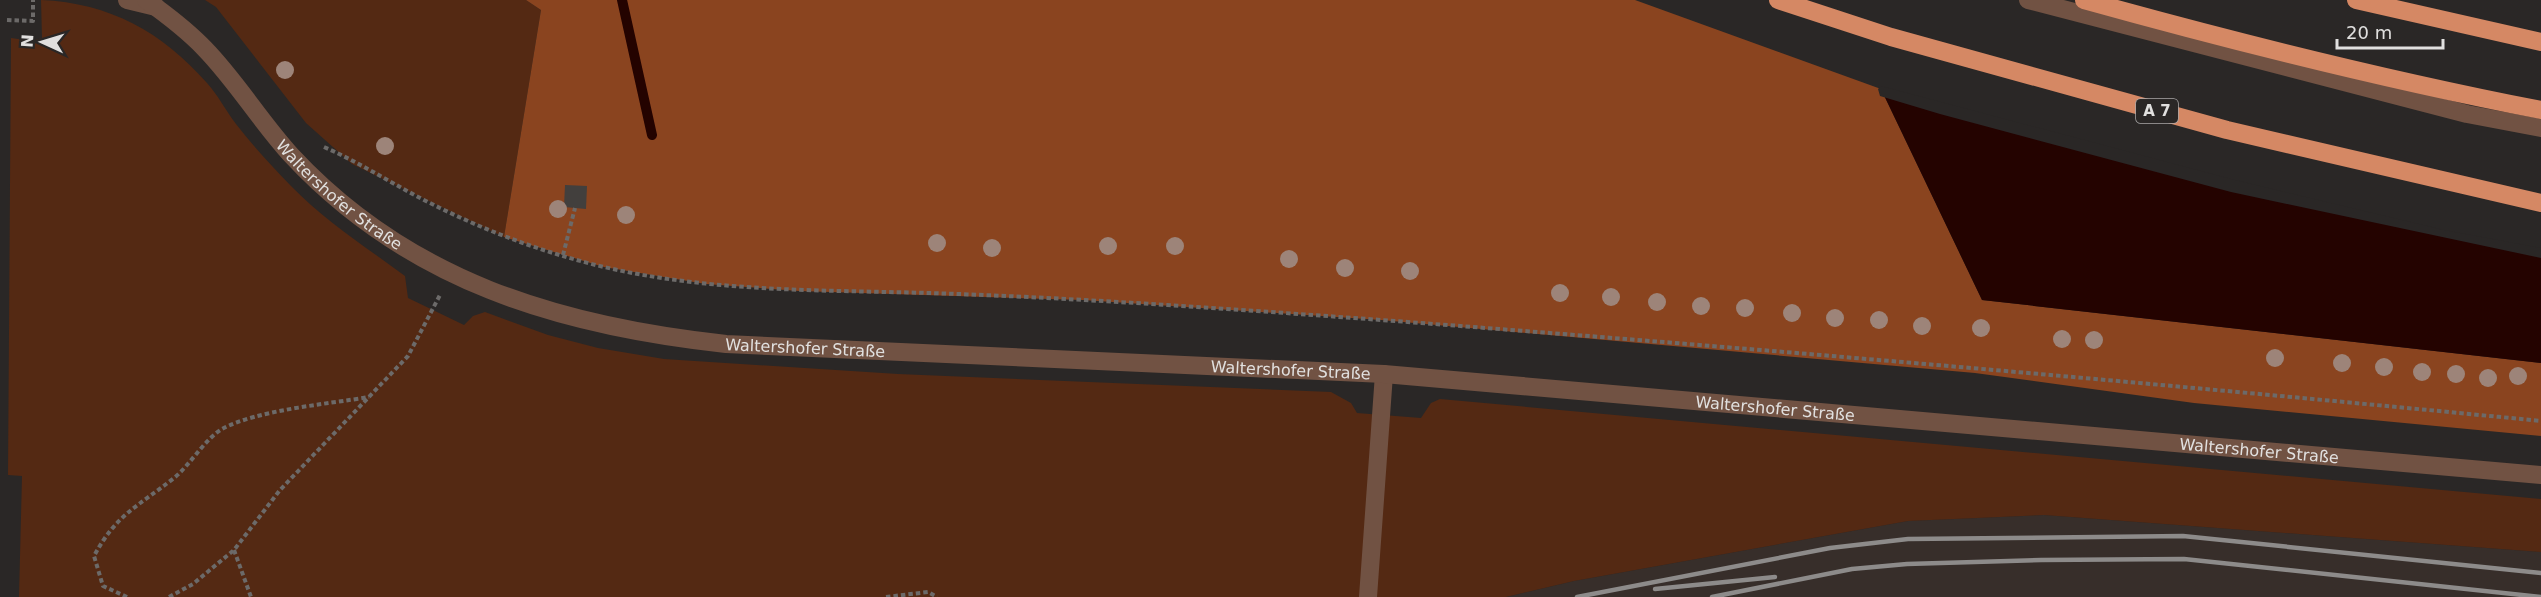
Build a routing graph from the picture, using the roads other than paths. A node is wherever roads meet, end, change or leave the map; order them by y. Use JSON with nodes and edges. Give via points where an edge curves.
{"nodes":[{"id":1,"x":127,"y":0,"type":"edge"},
{"id":2,"x":1778,"y":0,"type":"edge"},
{"id":3,"x":2028,"y":0,"type":"edge"},
{"id":4,"x":2084,"y":0,"type":"edge"},
{"id":5,"x":2356,"y":0,"type":"edge"},
{"id":6,"x":151,"y":4,"type":"edge"},
{"id":7,"x":2541,"y":42,"type":"edge"},
{"id":8,"x":2541,"y":110,"type":"edge"},
{"id":9,"x":2541,"y":128,"type":"edge"},
{"id":10,"x":2541,"y":203,"type":"edge"},
{"id":11,"x":1384,"y":374,"type":"junction"},
{"id":12,"x":2541,"y":475,"type":"edge"},
{"id":13,"x":1368,"y":597,"type":"edge"}],
"edges":[{"from":1,"to":6,"type":"street","name":"Waltershofer Straße"},
{"from":2,"to":10,"type":"highway","number":"A 7","via":[[1891,37],[2227,130]]},
{"from":3,"to":9,"type":"street","via":[[2467,114]]},
{"from":4,"to":8,"type":"highway","via":[[2441,90]]},
{"from":5,"to":7,"type":"highway"},
{"from":6,"to":11,"type":"street","name":"Waltershofer Straße","via":[[206,50],[260,120],[333,196],[374,230],[452,273],[542,309],[668,338],[726,344]]},
{"from":11,"to":12,"type":"street","name":"Waltershofer Straße"},
{"from":11,"to":13,"type":"street"}]}
